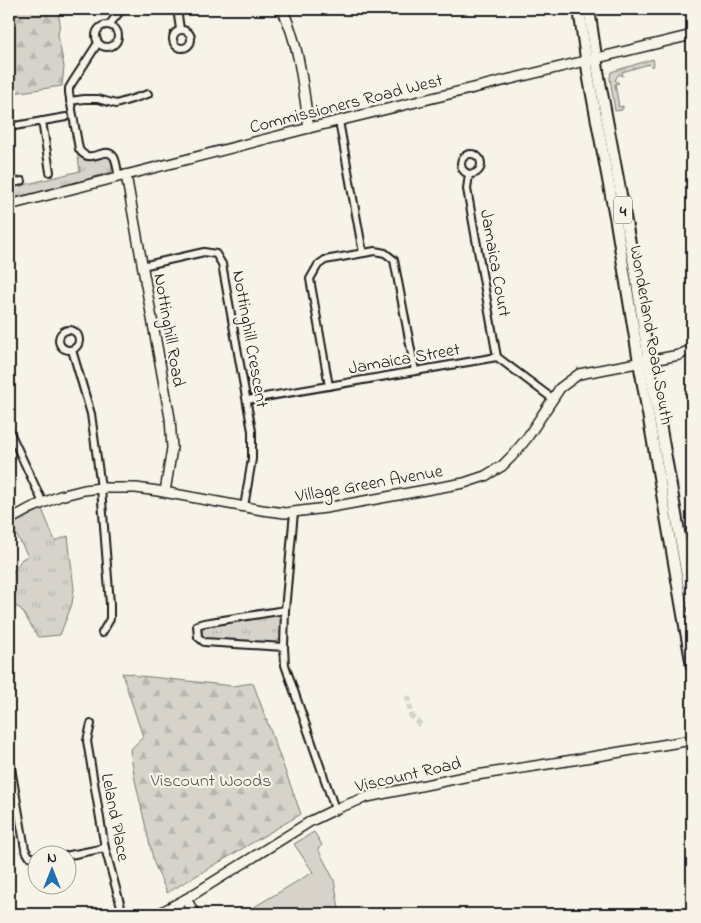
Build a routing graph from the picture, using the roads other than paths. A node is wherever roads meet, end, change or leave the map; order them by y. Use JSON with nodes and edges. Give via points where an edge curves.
{"nodes":[{"id":1,"x":122,"y":9,"type":"edge"},
{"id":2,"x":176,"y":9,"type":"edge"},
{"id":3,"x":282,"y":9,"type":"edge"},
{"id":4,"x":579,"y":9,"type":"edge"},
{"id":5,"x":588,"y":9,"type":"edge"},
{"id":6,"x":109,"y":25,"type":"junction"},
{"id":7,"x":180,"y":29,"type":"dead end"},
{"id":8,"x":692,"y":35,"type":"edge"},
{"id":9,"x":98,"y":44,"type":"junction"},
{"id":10,"x":592,"y":60,"type":"junction"},
{"id":11,"x":148,"y":94,"type":"dead end"},
{"id":12,"x":70,"y":101,"type":"junction"},
{"id":13,"x":66,"y":117,"type":"dead end"},
{"id":14,"x":42,"y":121,"type":"junction"},
{"id":15,"x":339,"y":121,"type":"junction"},
{"id":16,"x":9,"y":127,"type":"edge"},
{"id":17,"x":309,"y":128,"type":"junction"},
{"id":18,"x":50,"y":172,"type":"dead end"},
{"id":19,"x":469,"y":174,"type":"dead end"},
{"id":20,"x":122,"y":176,"type":"junction"},
{"id":21,"x":22,"y":181,"type":"dead end"},
{"id":22,"x":9,"y":184,"type":"edge"},
{"id":23,"x":9,"y":205,"type":"edge"},
{"id":24,"x":363,"y":253,"type":"junction"},
{"id":25,"x":142,"y":266,"type":"junction"},
{"id":26,"x":692,"y":349,"type":"edge"},
{"id":27,"x":72,"y":350,"type":"dead end"},
{"id":28,"x":497,"y":357,"type":"junction"},
{"id":29,"x":644,"y":361,"type":"junction"},
{"id":30,"x":415,"y":371,"type":"junction"},
{"id":31,"x":329,"y":386,"type":"junction"},
{"id":32,"x":553,"y":399,"type":"junction"},
{"id":33,"x":247,"y":400,"type":"junction"},
{"id":34,"x":9,"y":430,"type":"edge"},
{"id":35,"x":101,"y":488,"type":"junction"},
{"id":36,"x":165,"y":492,"type":"junction"},
{"id":37,"x":43,"y":503,"type":"junction"},
{"id":38,"x":244,"y":507,"type":"junction"},
{"id":39,"x":294,"y":512,"type":"junction"},
{"id":40,"x":9,"y":520,"type":"edge"},
{"id":41,"x":692,"y":605,"type":"edge"},
{"id":42,"x":285,"y":610,"type":"junction"},
{"id":43,"x":102,"y":633,"type":"dead end"},
{"id":44,"x":284,"y":647,"type":"junction"},
{"id":45,"x":692,"y":666,"type":"edge"},
{"id":46,"x":91,"y":724,"type":"dead end"},
{"id":47,"x":692,"y":740,"type":"edge"},
{"id":48,"x":9,"y":756,"type":"edge"},
{"id":49,"x":335,"y":809,"type":"junction"},
{"id":50,"x":105,"y":848,"type":"junction"},
{"id":51,"x":78,"y":853,"type":"edge"},
{"id":52,"x":28,"y":854,"type":"edge"},
{"id":53,"x":186,"y":899,"type":"junction"},
{"id":54,"x":123,"y":914,"type":"edge"},
{"id":55,"x":158,"y":914,"type":"edge"},
{"id":56,"x":195,"y":914,"type":"edge"}],
"edges":[{"from":1,"to":6,"type":"street"},
{"from":2,"to":7,"type":"street"},
{"from":3,"to":17,"type":"street","via":[[296,51]]},
{"from":4,"to":10,"type":"main road","name":"Wonderland Road South","number":"4"},
{"from":5,"to":10,"type":"main road","name":"Wonderland Road South","number":"4"},
{"from":6,"to":9,"type":"street","via":[[97,31]]},
{"from":6,"to":9,"type":"street","via":[[118,32],[116,44],[105,47]]},
{"from":8,"to":10,"type":"street","name":"Commissioners Road West"},
{"from":9,"to":12,"type":"street","via":[[69,88]]},
{"from":10,"to":15,"type":"street","name":"Commissioners Road West"},
{"from":10,"to":29,"type":"main road","name":"Wonderland Road South","number":"4","via":[[618,231]]},
{"from":11,"to":12,"type":"street","via":[[116,104],[98,99]]},
{"from":12,"to":20,"type":"street","via":[[82,155],[111,154]]},
{"from":13,"to":14,"type":"street"},
{"from":14,"to":16,"type":"street"},
{"from":14,"to":18,"type":"street"},
{"from":15,"to":17,"type":"street","name":"Commissioners Road West"},
{"from":15,"to":24,"type":"street"},
{"from":17,"to":20,"type":"street","name":"Commissioners Road West"},
{"from":19,"to":28,"type":"street","name":"Jamaica Court","via":[[468,189]]},
{"from":20,"to":23,"type":"street","name":"Commissioners Road West"},
{"from":20,"to":25,"type":"street","name":"Nottinghill Road"},
{"from":21,"to":22,"type":"street"},
{"from":24,"to":30,"type":"street","via":[[385,253],[394,260]]},
{"from":24,"to":31,"type":"street","via":[[325,260],[310,279]]},
{"from":25,"to":33,"type":"street","name":"Nottinghill Crescent","via":[[204,252],[216,254],[222,264]]},
{"from":25,"to":36,"type":"street","name":"Nottinghill Road","via":[[170,418],[172,448]]},
{"from":26,"to":29,"type":"street","name":"Village Green Avenue","via":[[679,355]]},
{"from":27,"to":35,"type":"street","via":[[91,414]]},
{"from":28,"to":30,"type":"street","name":"Jamaica Street"},
{"from":28,"to":32,"type":"street"},
{"from":29,"to":32,"type":"street","name":"Village Green Avenue","via":[[579,374],[560,388]]},
{"from":29,"to":41,"type":"main road","name":"Wonderland Road South","number":"4"},
{"from":29,"to":45,"type":"main road","name":"Wonderland Road South","number":"4"},
{"from":30,"to":31,"type":"street","name":"Jamaica Street"},
{"from":31,"to":33,"type":"street","name":"Jamaica Street"},
{"from":32,"to":39,"type":"street","name":"Village Green Avenue","via":[[512,456],[485,476],[464,483]]},
{"from":33,"to":38,"type":"street","name":"Nottinghill Crescent","via":[[252,459]]},
{"from":34,"to":37,"type":"street"},
{"from":35,"to":36,"type":"street","name":"Village Green Avenue"},
{"from":35,"to":37,"type":"street","name":"Village Green Avenue","via":[[60,496]]},
{"from":35,"to":43,"type":"street","via":[[110,604],[110,619]]},
{"from":36,"to":38,"type":"street","name":"Village Green Avenue"},
{"from":37,"to":40,"type":"street","name":"Village Green Avenue"},
{"from":38,"to":39,"type":"street","name":"Village Green Avenue"},
{"from":39,"to":42,"type":"street"},
{"from":42,"to":44,"type":"street"},
{"from":42,"to":44,"type":"street","via":[[197,626],[198,637],[204,642]]},
{"from":44,"to":49,"type":"street","via":[[286,665]]},
{"from":46,"to":50,"type":"street","name":"Leland Place","via":[[87,742]]},
{"from":47,"to":49,"type":"street","name":"Viscount Road","via":[[417,786],[367,797]]},
{"from":48,"to":52,"type":"street"},
{"from":49,"to":53,"type":"street","name":"Viscount Road"},
{"from":50,"to":51,"type":"street"},
{"from":50,"to":54,"type":"street","name":"Leland Place"},
{"from":53,"to":55,"type":"street","name":"Viscount Road"},
{"from":53,"to":56,"type":"street"}]}
